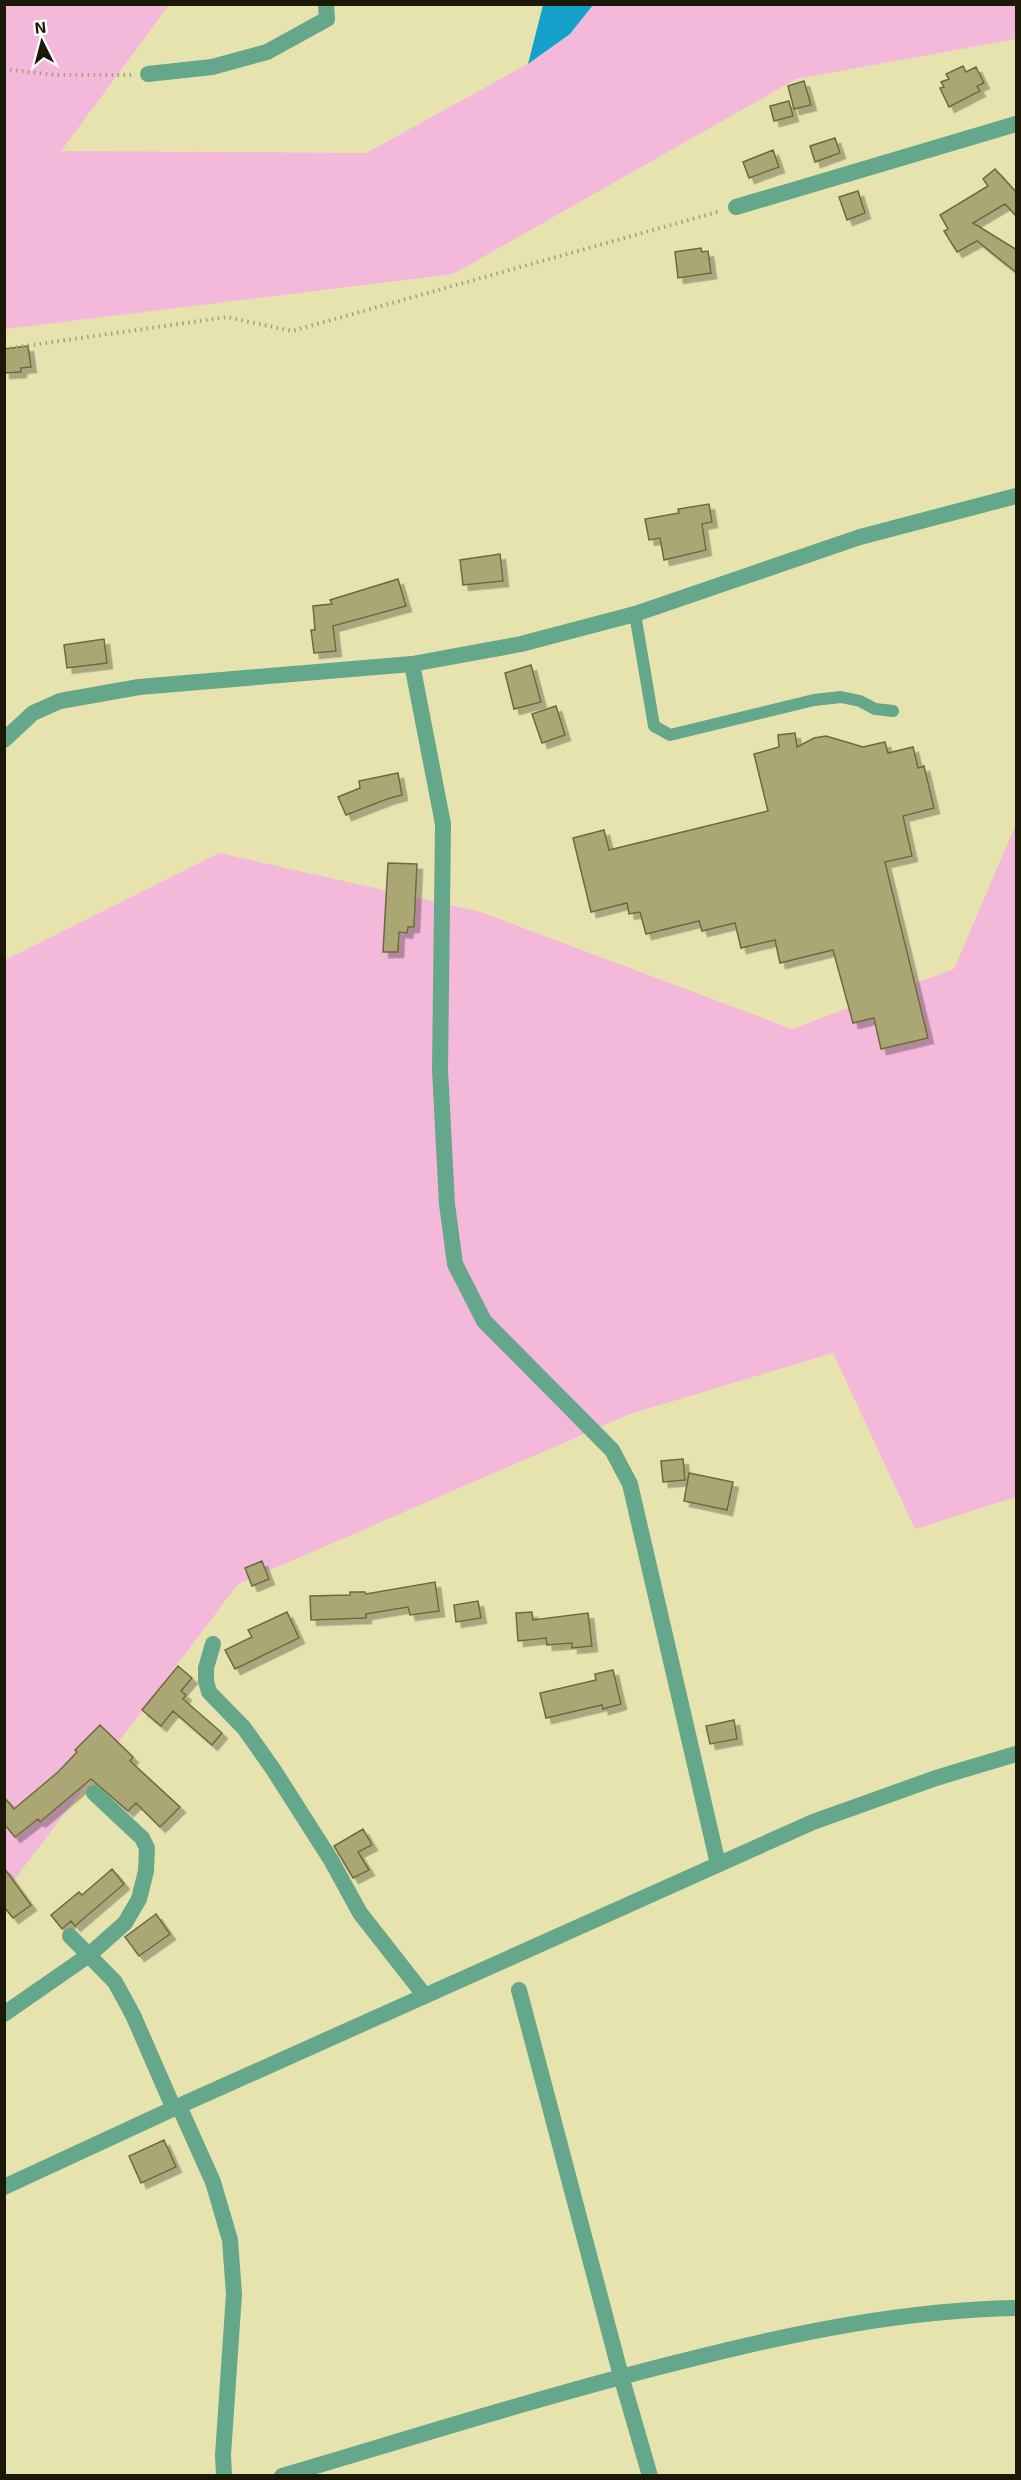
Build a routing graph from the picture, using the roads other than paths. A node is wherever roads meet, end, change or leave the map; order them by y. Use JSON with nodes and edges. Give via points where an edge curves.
{"nodes":[{"id":1,"x":326,"y":4,"type":"edge"},
{"id":2,"x":148,"y":75,"type":"road end"},
{"id":3,"x":1017,"y":124,"type":"edge"},
{"id":4,"x":736,"y":207,"type":"road end"},
{"id":5,"x":1017,"y":496,"type":"edge"},
{"id":6,"x":635,"y":614,"type":"junction"},
{"id":7,"x":412,"y":664,"type":"junction"},
{"id":8,"x":893,"y":711,"type":"dead end"},
{"id":9,"x":4,"y":740,"type":"edge"},
{"id":10,"x":213,"y":1644,"type":"dead end"},
{"id":11,"x":1017,"y":1754,"type":"edge"},
{"id":12,"x":94,"y":1792,"type":"dead end"},
{"id":13,"x":718,"y":1864,"type":"junction"},
{"id":14,"x":70,"y":1936,"type":"dead end"},
{"id":15,"x":89,"y":1955,"type":"junction"},
{"id":16,"x":519,"y":1990,"type":"dead end"},
{"id":17,"x":424,"y":1996,"type":"junction"},
{"id":18,"x":4,"y":2014,"type":"edge"},
{"id":19,"x":177,"y":2107,"type":"junction"},
{"id":20,"x":4,"y":2187,"type":"edge"},
{"id":21,"x":1017,"y":2308,"type":"edge"},
{"id":22,"x":621,"y":2376,"type":"junction"},
{"id":23,"x":224,"y":2475,"type":"edge"},
{"id":24,"x":282,"y":2475,"type":"edge"},
{"id":25,"x":651,"y":2475,"type":"edge"}],
"edges":[{"from":1,"to":2,"type":"street","via":[[327,19],[267,52],[212,67]]},
{"from":3,"to":4,"type":"street"},
{"from":5,"to":6,"type":"street","via":[[860,537]]},
{"from":6,"to":7,"type":"street","via":[[521,644]]},
{"from":6,"to":8,"type":"lane","via":[[654,726],[670,735],[841,697],[860,701],[875,710]]},
{"from":7,"to":9,"type":"street","via":[[139,687],[60,701],[33,713]]},
{"from":7,"to":13,"type":"street","via":[[443,824],[440,1070],[447,1204],[455,1264],[484,1321],[612,1450],[630,1484]]},
{"from":10,"to":17,"type":"street","via":[[206,1668],[209,1692],[244,1728],[273,1769],[360,1913]]},
{"from":11,"to":13,"type":"street","via":[[813,1822]]},
{"from":12,"to":15,"type":"street","via":[[142,1838],[147,1848],[139,1899],[125,1923]]},
{"from":13,"to":17,"type":"street"},
{"from":14,"to":15,"type":"street"},
{"from":15,"to":18,"type":"street"},
{"from":15,"to":19,"type":"street","via":[[115,1982]]},
{"from":16,"to":22,"type":"street"},
{"from":17,"to":19,"type":"street"},
{"from":19,"to":20,"type":"street"},
{"from":19,"to":23,"type":"street","via":[[213,2182],[230,2240],[234,2294]]},
{"from":21,"to":22,"type":"street","via":[[883,2318],[779,2337]]},
{"from":22,"to":24,"type":"street"},
{"from":22,"to":25,"type":"street"}]}
